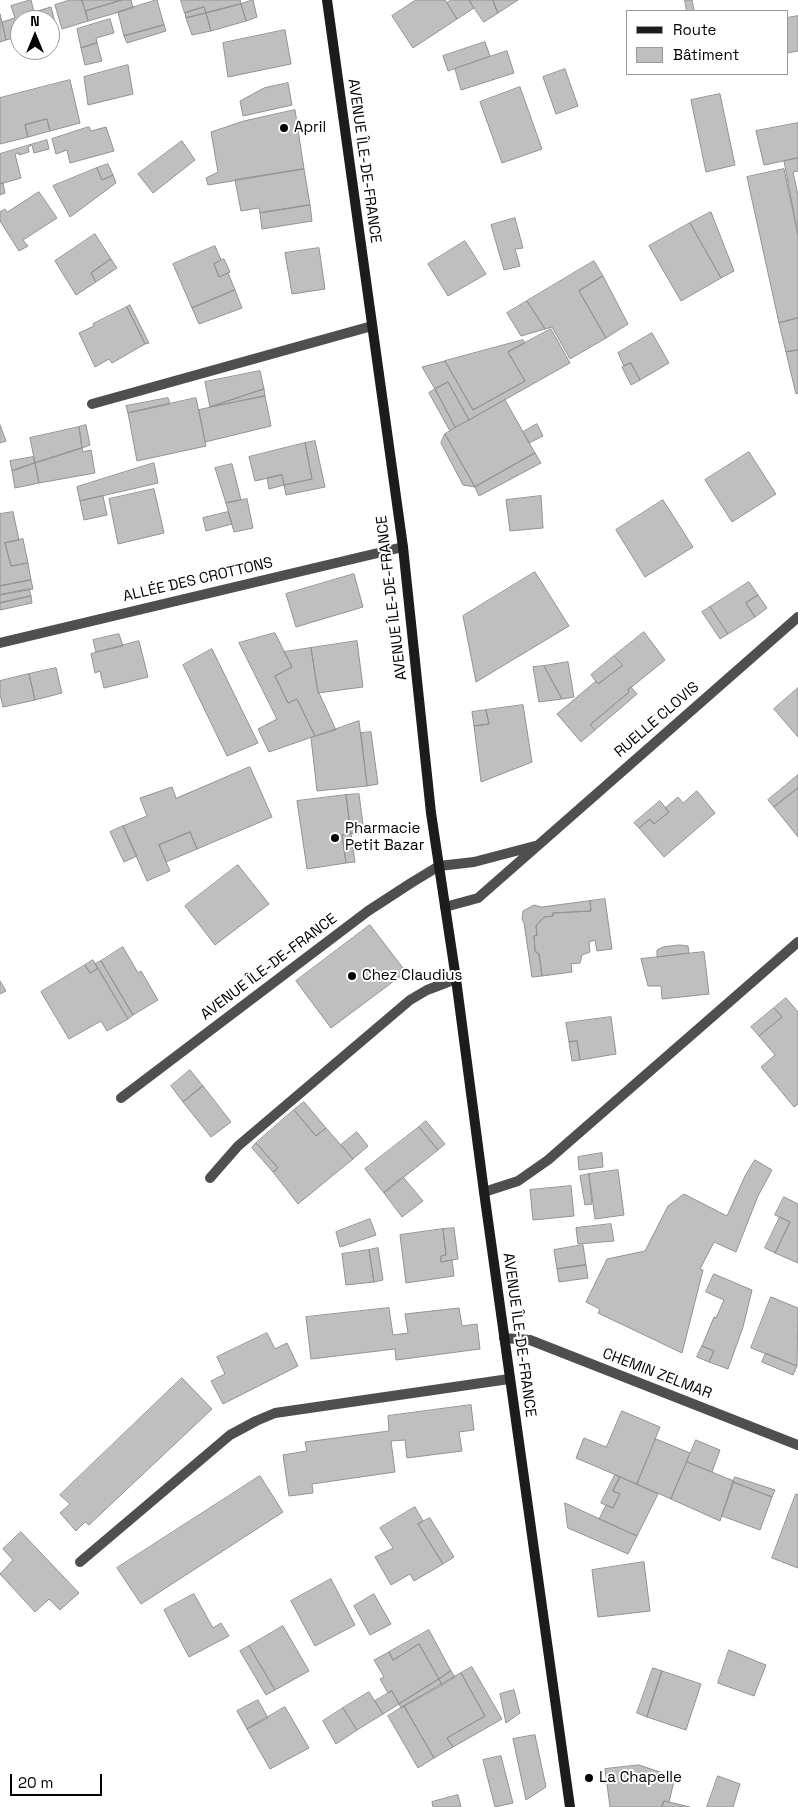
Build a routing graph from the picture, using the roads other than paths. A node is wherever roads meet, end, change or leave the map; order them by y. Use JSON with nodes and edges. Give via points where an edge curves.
{"nodes":[{"id":1,"x":327,"y":0,"type":"edge"},
{"id":2,"x":372,"y":326,"type":"junction"},
{"id":3,"x":92,"y":404,"type":"dead end"},
{"id":4,"x":403,"y":547,"type":"junction"},
{"id":5,"x":798,"y":617,"type":"edge"},
{"id":6,"x":0,"y":643,"type":"edge"},
{"id":7,"x":536,"y":846,"type":"junction"},
{"id":8,"x":439,"y":866,"type":"junction"},
{"id":9,"x":445,"y":907,"type":"junction"},
{"id":10,"x":798,"y":942,"type":"edge"},
{"id":11,"x":456,"y":979,"type":"junction"},
{"id":12,"x":121,"y":1098,"type":"dead end"},
{"id":13,"x":210,"y":1178,"type":"dead end"},
{"id":14,"x":484,"y":1192,"type":"junction"},
{"id":15,"x":504,"y":1338,"type":"junction"},
{"id":16,"x":509,"y":1379,"type":"junction"},
{"id":17,"x":798,"y":1445,"type":"edge"},
{"id":18,"x":80,"y":1562,"type":"dead end"},
{"id":19,"x":570,"y":1807,"type":"edge"}],
"edges":[{"from":1,"to":2,"type":"street","name":"AVENUE ÎLE-DE-FRANCE"},
{"from":2,"to":3,"type":"street"},
{"from":2,"to":4,"type":"street","name":"AVENUE ÎLE-DE-FRANCE"},
{"from":4,"to":6,"type":"street","name":"ALLÉE DES CROTTONS"},
{"from":4,"to":8,"type":"street","name":"AVENUE ÎLE-DE-FRANCE"},
{"from":5,"to":7,"type":"street","name":"RUELLE CLOVIS"},
{"from":7,"to":8,"type":"street","name":"RUELLE CLOVIS","via":[[474,862]]},
{"from":7,"to":9,"type":"street","name":"RUELLE CLOVIS","via":[[478,898]]},
{"from":8,"to":9,"type":"street","name":"AVENUE ÎLE-DE-FRANCE"},
{"from":8,"to":12,"type":"street","name":"AVENUE ÎLE-DE-FRANCE","via":[[368,911]]},
{"from":9,"to":11,"type":"street","name":"AVENUE ÎLE-DE-FRANCE"},
{"from":10,"to":14,"type":"street","via":[[548,1160],[518,1181]]},
{"from":11,"to":13,"type":"street","via":[[410,1000],[238,1146]]},
{"from":11,"to":14,"type":"street","name":"AVENUE ÎLE-DE-FRANCE"},
{"from":14,"to":15,"type":"street","name":"AVENUE ÎLE-DE-FRANCE"},
{"from":15,"to":16,"type":"street","name":"AVENUE ÎLE-DE-FRANCE"},
{"from":15,"to":17,"type":"street","name":"CHEMIN ZELMAR","via":[[530,1340]]},
{"from":16,"to":18,"type":"street","via":[[275,1413],[256,1421],[230,1435]]},
{"from":16,"to":19,"type":"street","name":"AVENUE ÎLE-DE-FRANCE"}]}
